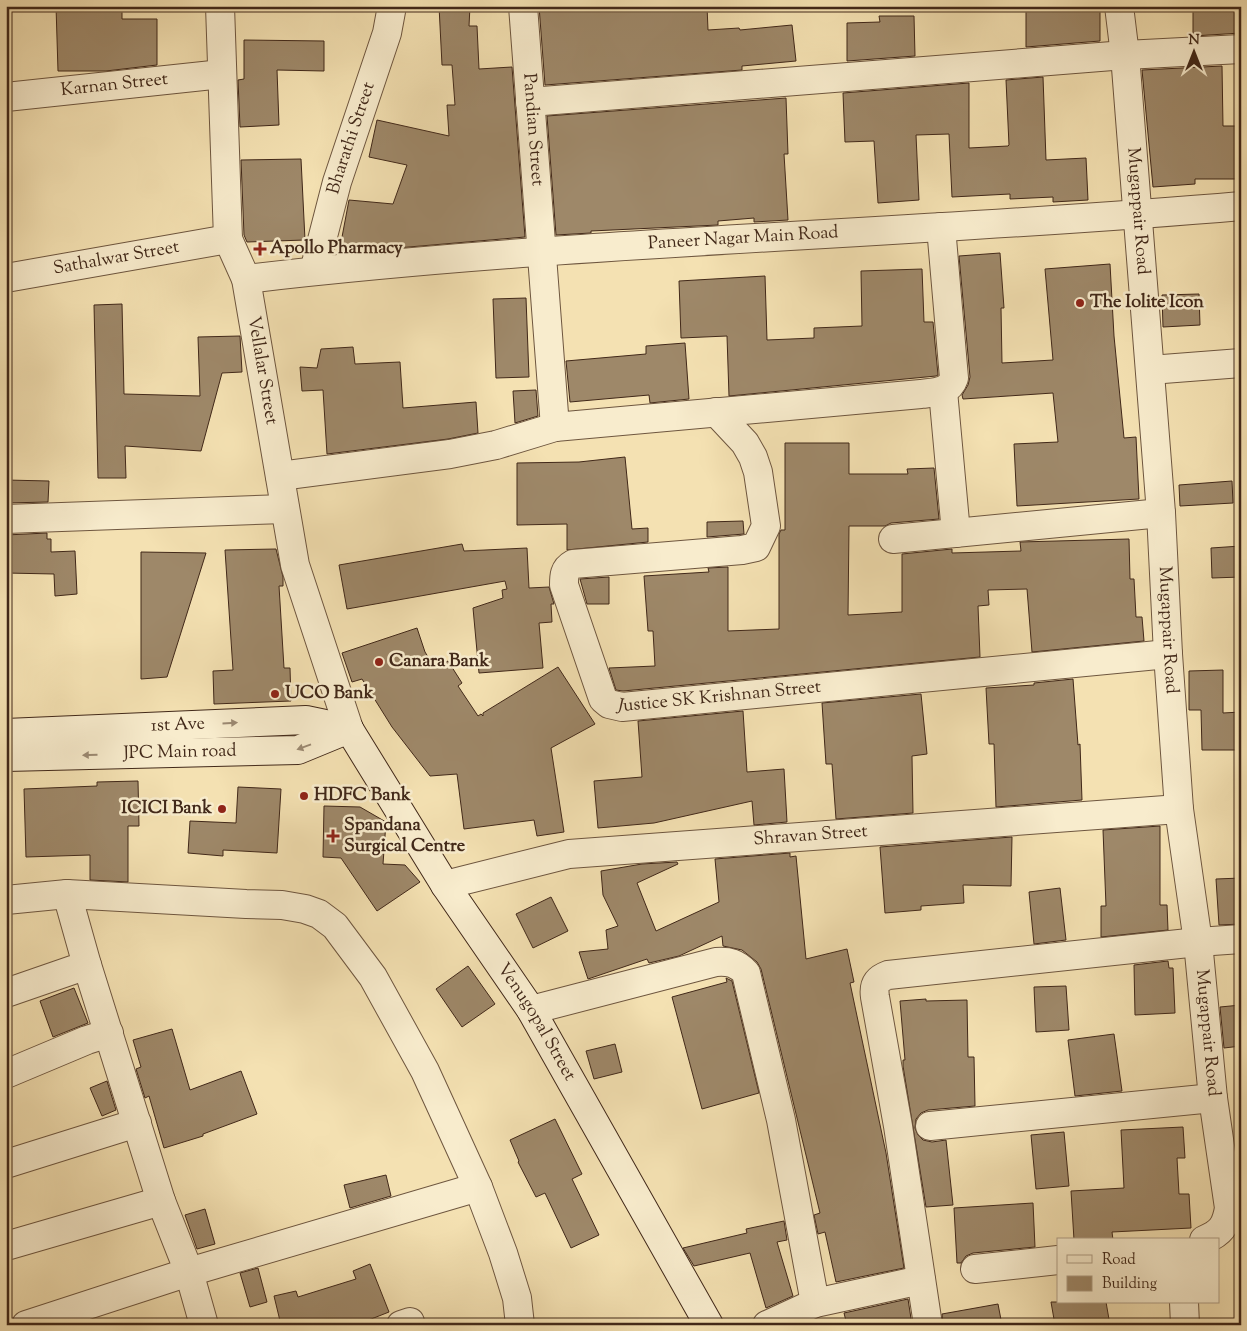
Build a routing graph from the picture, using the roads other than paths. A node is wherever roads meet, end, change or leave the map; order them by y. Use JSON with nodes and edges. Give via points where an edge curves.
{"nodes":[{"id":1,"x":220,"y":6,"type":"edge"},
{"id":2,"x":392,"y":6,"type":"edge"},
{"id":3,"x":523,"y":6,"type":"edge"},
{"id":4,"x":1119,"y":6,"type":"edge"},
{"id":5,"x":1241,"y":49,"type":"edge"},
{"id":6,"x":1125,"y":55,"type":"junction"},
{"id":7,"x":222,"y":74,"type":"junction"},
{"id":8,"x":6,"y":97,"type":"edge"},
{"id":9,"x":530,"y":102,"type":"junction"},
{"id":10,"x":1241,"y":206,"type":"edge"},
{"id":11,"x":1138,"y":215,"type":"junction"},
{"id":12,"x":941,"y":228,"type":"junction"},
{"id":13,"x":228,"y":239,"type":"junction"},
{"id":14,"x":541,"y":253,"type":"junction"},
{"id":15,"x":314,"y":271,"type":"junction"},
{"id":16,"x":6,"y":278,"type":"edge"},
{"id":17,"x":246,"y":279,"type":"junction"},
{"id":18,"x":1241,"y":363,"type":"edge"},
{"id":19,"x":1150,"y":370,"type":"junction"},
{"id":20,"x":943,"y":391,"type":"junction"},
{"id":21,"x":716,"y":412,"type":"junction"},
{"id":22,"x":555,"y":427,"type":"junction"},
{"id":23,"x":280,"y":476,"type":"junction"},
{"id":24,"x":285,"y":509,"type":"junction"},
{"id":25,"x":1161,"y":514,"type":"junction"},
{"id":26,"x":6,"y":519,"type":"edge"},
{"id":27,"x":956,"y":533,"type":"junction"},
{"id":28,"x":893,"y":539,"type":"dead end"},
{"id":29,"x":1168,"y":654,"type":"junction"},
{"id":30,"x":349,"y":729,"type":"junction"},
{"id":31,"x":6,"y":733,"type":"edge"},
{"id":32,"x":6,"y":757,"type":"edge"},
{"id":33,"x":1179,"y":809,"type":"junction"},
{"id":34,"x":445,"y":885,"type":"junction"},
{"id":35,"x":67,"y":894,"type":"junction"},
{"id":36,"x":6,"y":900,"type":"edge"},
{"id":37,"x":1241,"y":939,"type":"edge"},
{"id":38,"x":1198,"y":942,"type":"junction"},
{"id":39,"x":88,"y":965,"type":"junction"},
{"id":40,"x":6,"y":993,"type":"edge"},
{"id":41,"x":531,"y":1010,"type":"junction"},
{"id":42,"x":108,"y":1033,"type":"junction"},
{"id":43,"x":6,"y":1074,"type":"edge"},
{"id":44,"x":1213,"y":1098,"type":"junction"},
{"id":45,"x":137,"y":1123,"type":"junction"},
{"id":46,"x":930,"y":1126,"type":"dead end"},
{"id":47,"x":6,"y":1164,"type":"edge"},
{"id":48,"x":478,"y":1187,"type":"junction"},
{"id":49,"x":161,"y":1201,"type":"junction"},
{"id":50,"x":1207,"y":1238,"type":"edge"},
{"id":51,"x":6,"y":1246,"type":"edge"},
{"id":52,"x":1057,"y":1260,"type":"edge"},
{"id":53,"x":975,"y":1269,"type":"dead end"},
{"id":54,"x":189,"y":1272,"type":"junction"},
{"id":55,"x":921,"y":1280,"type":"junction"},
{"id":56,"x":815,"y":1303,"type":"junction"},
{"id":57,"x":1184,"y":1304,"type":"edge"},
{"id":58,"x":26,"y":1325,"type":"edge"},
{"id":59,"x":204,"y":1325,"type":"edge"},
{"id":60,"x":520,"y":1325,"type":"edge"},
{"id":61,"x":708,"y":1325,"type":"edge"},
{"id":62,"x":768,"y":1325,"type":"edge"},
{"id":63,"x":928,"y":1325,"type":"edge"},
{"id":64,"x":1185,"y":1325,"type":"edge"}],
"edges":[{"from":1,"to":7,"type":"street","name":"Vellalar Street"},
{"from":2,"to":15,"type":"street","name":"Bharathi Street","via":[[387,33],[337,182]]},
{"from":3,"to":9,"type":"street","name":"Pandian Street"},
{"from":4,"to":6,"type":"street","name":"Mugappair Road"},
{"from":5,"to":6,"type":"street"},
{"from":6,"to":9,"type":"street"},
{"from":6,"to":11,"type":"street","name":"Mugappair Road"},
{"from":7,"to":8,"type":"street","name":"Karnan Street"},
{"from":7,"to":13,"type":"street","name":"Vellalar Street"},
{"from":9,"to":14,"type":"street","name":"Pandian Street"},
{"from":10,"to":11,"type":"street","name":"Paneer Nagar Main Road"},
{"from":11,"to":12,"type":"street","name":"Paneer Nagar Main Road"},
{"from":11,"to":19,"type":"street","name":"Mugappair Road"},
{"from":12,"to":14,"type":"street","name":"Paneer Nagar Main Road"},
{"from":12,"to":20,"type":"street","via":[[954,378],[949,388]]},
{"from":13,"to":16,"type":"street","name":"Sathalwar Street"},
{"from":13,"to":17,"type":"street","name":"Vellalar Street"},
{"from":14,"to":15,"type":"street","name":"Paneer Nagar Main Road"},
{"from":14,"to":22,"type":"street","name":"Pandian Street"},
{"from":15,"to":17,"type":"street","name":"Paneer Nagar Main Road"},
{"from":17,"to":23,"type":"street","name":"Vellalar Street"},
{"from":18,"to":19,"type":"street"},
{"from":19,"to":25,"type":"street","name":"Mugappair Road"},
{"from":20,"to":21,"type":"street"},
{"from":20,"to":27,"type":"street"},
{"from":21,"to":22,"type":"street"},
{"from":21,"to":29,"type":"street","name":"Justice SK Krishnan Street","via":[[745,443],[758,472],[766,526],[756,547],[573,564],[565,572],[564,585],[604,699],[609,704],[622,707]]},
{"from":22,"to":23,"type":"street","via":[[450,454]]},
{"from":23,"to":24,"type":"street","name":"Vellalar Street"},
{"from":24,"to":26,"type":"street"},
{"from":24,"to":30,"type":"street","name":"Vellalar Street","via":[[295,565]]},
{"from":25,"to":27,"type":"street"},
{"from":25,"to":29,"type":"street","name":"Mugappair Road"},
{"from":27,"to":28,"type":"street"},
{"from":29,"to":33,"type":"street","name":"Mugappair Road"},
{"from":31,"to":30,"type":"street","name":"1st Ave","one_way":true,"via":[[306,720]]},
{"from":30,"to":32,"type":"street","name":"JPC Main road","one_way":true,"via":[[298,750]]},
{"from":30,"to":34,"type":"street","name":"Venugopal Street"},
{"from":33,"to":34,"type":"street","name":"Shravan Street","via":[[569,854]]},
{"from":33,"to":38,"type":"street","name":"Mugappair Road"},
{"from":34,"to":41,"type":"street","name":"Venugopal Street"},
{"from":35,"to":36,"type":"street"},
{"from":35,"to":39,"type":"street"},
{"from":35,"to":48,"type":"street","via":[[282,905],[319,914],[335,926],[373,977],[425,1071]]},
{"from":37,"to":38,"type":"street"},
{"from":38,"to":44,"type":"street","name":"Mugappair Road"},
{"from":38,"to":55,"type":"street","via":[[879,978],[875,984],[875,996]]},
{"from":39,"to":40,"type":"street"},
{"from":39,"to":42,"type":"street"},
{"from":41,"to":56,"type":"street","via":[[716,962],[732,962],[746,973],[781,1120]]},
{"from":41,"to":61,"type":"street","name":"Venugopal Street"},
{"from":42,"to":43,"type":"street"},
{"from":42,"to":45,"type":"street"},
{"from":44,"to":46,"type":"street"},
{"from":44,"to":50,"type":"street","name":"Mugappair Road","via":[[1229,1208],[1227,1221]]},
{"from":45,"to":47,"type":"street"},
{"from":45,"to":49,"type":"street"},
{"from":48,"to":54,"type":"street"},
{"from":48,"to":60,"type":"street","via":[[517,1298]]},
{"from":49,"to":51,"type":"street"},
{"from":49,"to":54,"type":"street"},
{"from":52,"to":53,"type":"street"},
{"from":54,"to":58,"type":"street"},
{"from":54,"to":59,"type":"street"},
{"from":55,"to":56,"type":"street"},
{"from":55,"to":63,"type":"street"},
{"from":56,"to":62,"type":"street"},
{"from":57,"to":64,"type":"street"}]}
